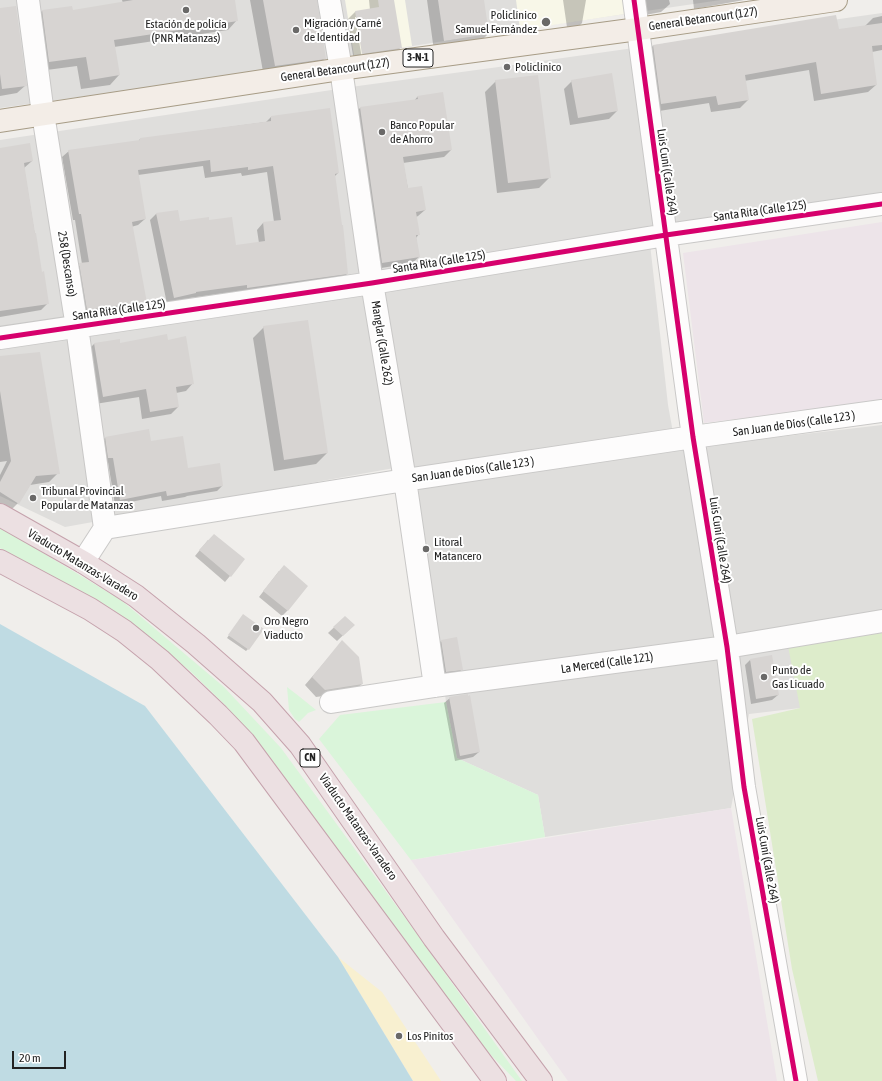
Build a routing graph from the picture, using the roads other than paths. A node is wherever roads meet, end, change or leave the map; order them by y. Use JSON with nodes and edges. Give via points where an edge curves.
{"nodes":[{"id":1,"x":28,"y":0,"type":"edge"},
{"id":2,"x":329,"y":0,"type":"edge"},
{"id":3,"x":634,"y":0,"type":"edge"},
{"id":4,"x":836,"y":0,"type":"edge"},
{"id":5,"x":638,"y":29,"type":"junction"},
{"id":6,"x":341,"y":68,"type":"junction"},
{"id":7,"x":43,"y":114,"type":"junction"},
{"id":8,"x":0,"y":121,"type":"edge"},
{"id":9,"x":882,"y":204,"type":"edge"},
{"id":10,"x":666,"y":234,"type":"junction"},
{"id":11,"x":372,"y":283,"type":"junction"},
{"id":12,"x":77,"y":327,"type":"junction"},
{"id":13,"x":0,"y":338,"type":"edge"},
{"id":14,"x":882,"y":412,"type":"edge"},
{"id":15,"x":693,"y":437,"type":"junction"},
{"id":16,"x":404,"y":480,"type":"junction"},
{"id":17,"x":0,"y":515,"type":"edge"},
{"id":18,"x":105,"y":528,"type":"junction"},
{"id":19,"x":0,"y":561,"type":"edge"},
{"id":20,"x":83,"y":562,"type":"junction"},
{"id":21,"x":882,"y":621,"type":"edge"},
{"id":22,"x":727,"y":647,"type":"junction"},
{"id":23,"x":435,"y":686,"type":"junction"},
{"id":24,"x":332,"y":702,"type":"dead end"},
{"id":25,"x":496,"y":1081,"type":"edge"},
{"id":26,"x":541,"y":1081,"type":"edge"},
{"id":27,"x":796,"y":1081,"type":"edge"}],
"edges":[{"from":1,"to":7,"type":"street","name":"258 (Descanso)"},
{"from":2,"to":6,"type":"street","name":"Manglar (Calle 262)"},
{"from":3,"to":5,"type":"street","name":"Luis Cuní (Calle 264)"},
{"from":4,"to":5,"type":"main road","name":"General Betancourt (127)","number":"3-N-1"},
{"from":5,"to":6,"type":"main road","name":"General Betancourt (127)","number":"3-N-1"},
{"from":5,"to":10,"type":"street","name":"Luis Cuní (Calle 264)"},
{"from":6,"to":7,"type":"main road","name":"General Betancourt (127)","number":"3-N-1"},
{"from":6,"to":11,"type":"street","name":"Manglar (Calle 262)"},
{"from":7,"to":8,"type":"main road","name":"General Betancourt (127)","number":"3-N-1"},
{"from":7,"to":12,"type":"street","name":"258 (Descanso)"},
{"from":9,"to":10,"type":"street","name":"Santa Rita (Calle 125)"},
{"from":10,"to":11,"type":"street","name":"Santa Rita (Calle 125)"},
{"from":10,"to":15,"type":"street","name":"Luis Cuní (Calle 264)"},
{"from":11,"to":12,"type":"street","name":"Santa Rita (Calle 125)"},
{"from":11,"to":16,"type":"street","name":"Manglar (Calle 262)"},
{"from":12,"to":13,"type":"street","name":"Santa Rita (Calle 125)"},
{"from":12,"to":18,"type":"street","name":"258 (Descanso)"},
{"from":14,"to":15,"type":"street","name":"San Juan de Díos (Calle 123 )"},
{"from":15,"to":16,"type":"street","name":"San Juan de Díos (Calle 123 )"},
{"from":15,"to":22,"type":"street","name":"Luis Cuní (Calle 264)"},
{"from":16,"to":18,"type":"street","name":"San Juan de Díos (Calle 123 )"},
{"from":16,"to":23,"type":"street","name":"Manglar (Calle 262)"},
{"from":17,"to":20,"type":"highway","name":"Viaducto Matanzas-Varadero","number":"CN"},
{"from":18,"to":20,"type":"street"},
{"from":19,"to":25,"type":"highway","via":[[90,609],[124,631],[160,660],[218,714],[244,742]]},
{"from":20,"to":26,"type":"highway","name":"Viaducto Matanzas-Varadero","number":"CN","via":[[136,596],[196,644],[262,702],[300,745],[434,938]]},
{"from":21,"to":22,"type":"street","name":"La Merced (Calle 121)"},
{"from":22,"to":23,"type":"street","name":"La Merced (Calle 121)"},
{"from":22,"to":27,"type":"street","name":"Luis Cuní (Calle 264)","via":[[744,787]]},
{"from":23,"to":24,"type":"street","name":"La Merced (Calle 121)"}]}
